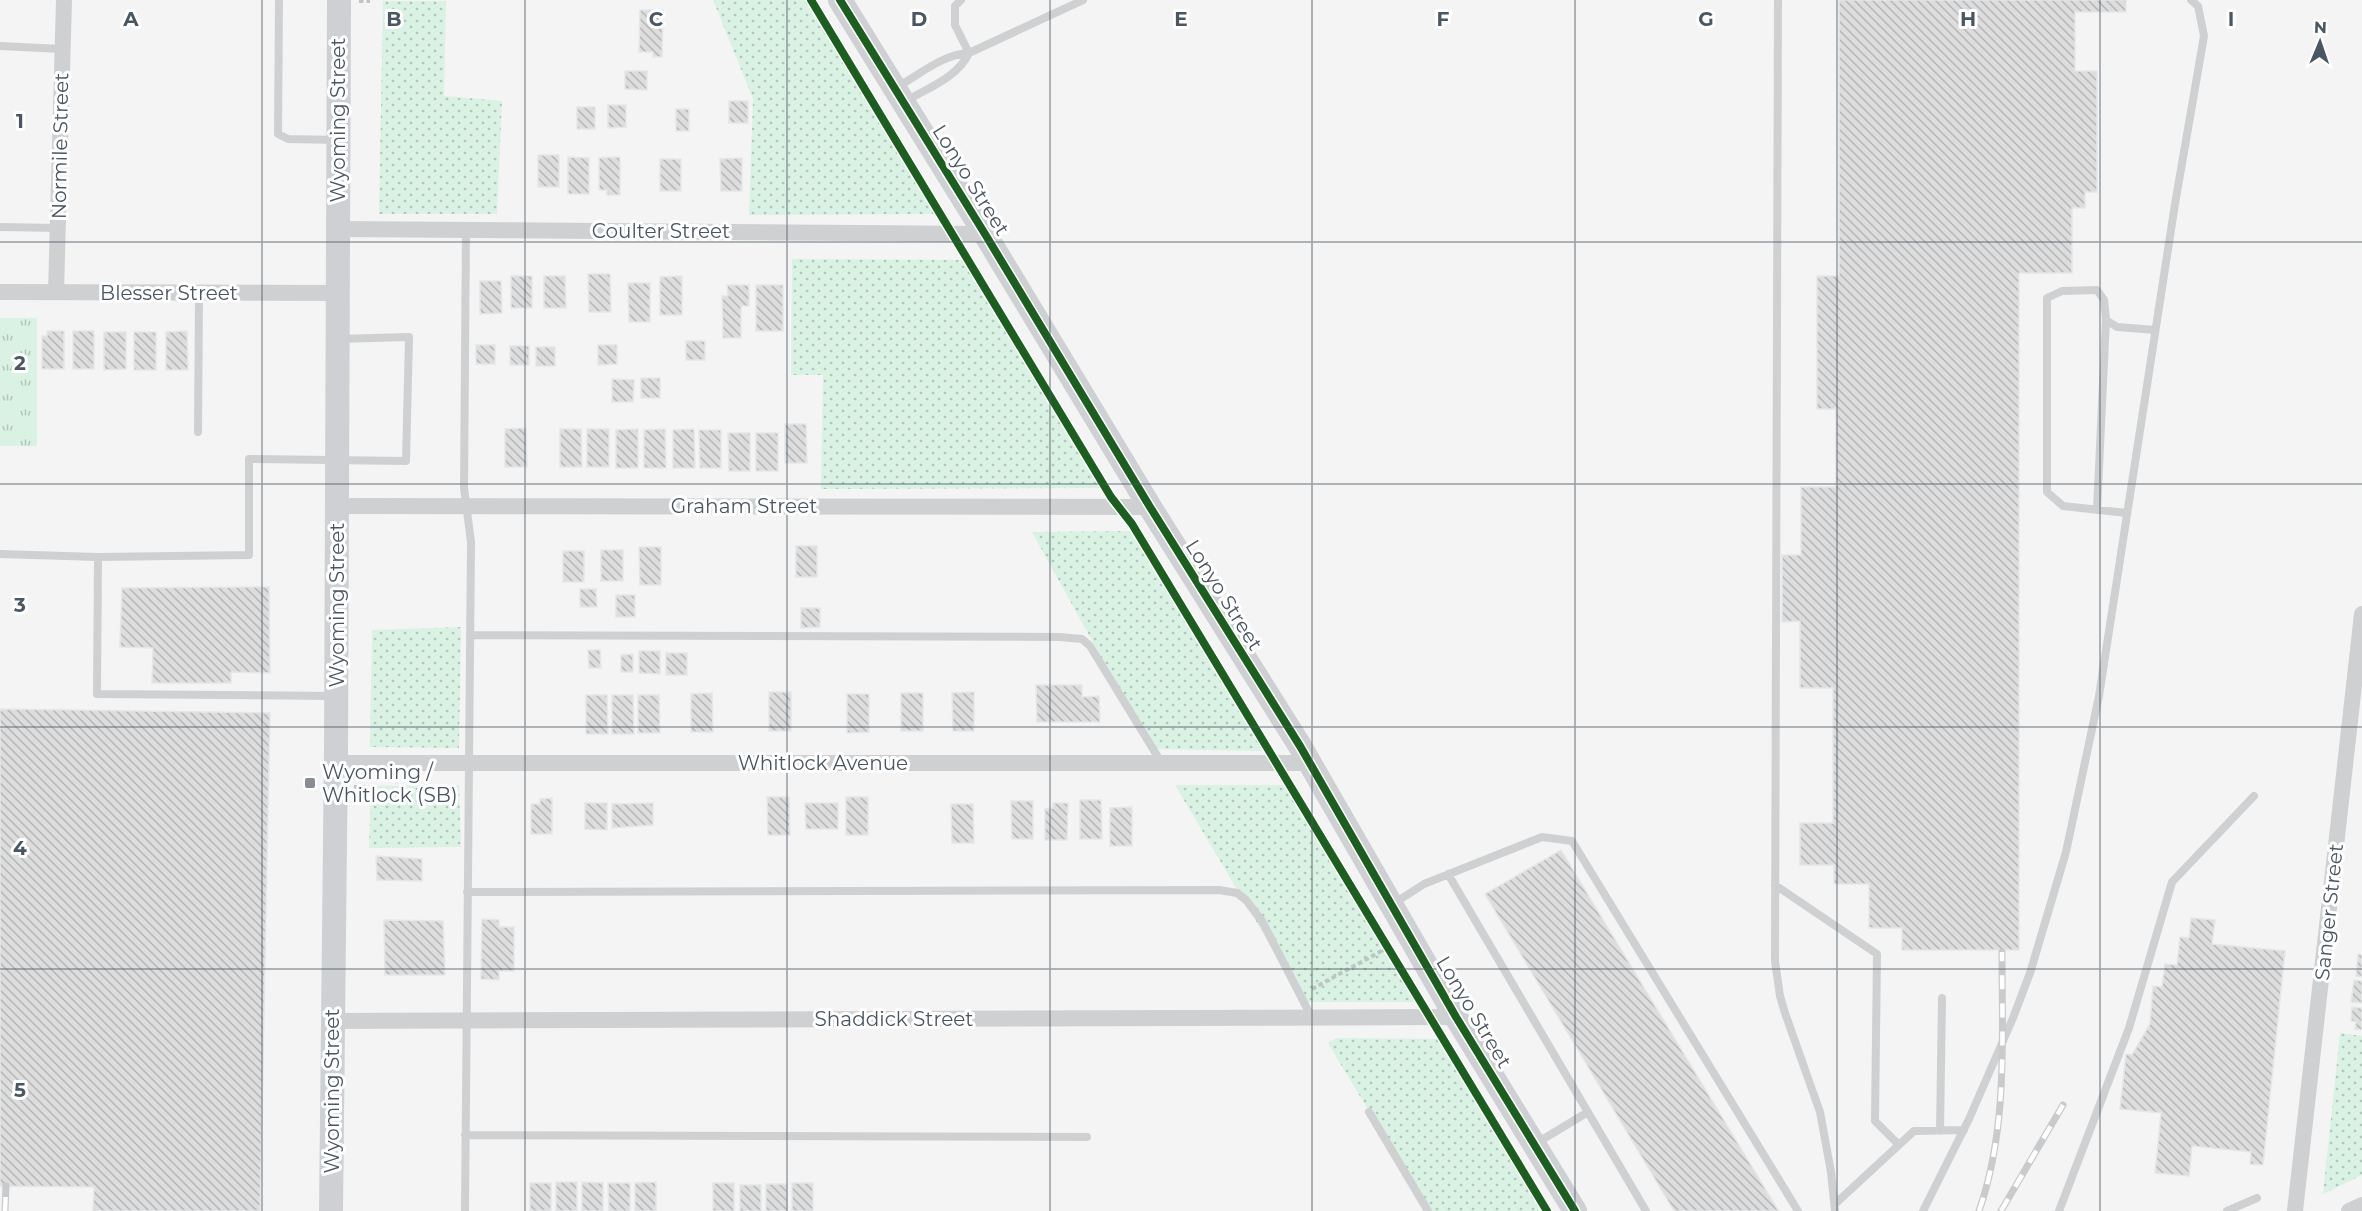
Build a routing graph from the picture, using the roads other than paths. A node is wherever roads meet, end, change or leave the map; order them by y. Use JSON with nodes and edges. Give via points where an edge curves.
{"nodes":[{"id":1,"x":64,"y":0,"type":"edge"},
{"id":2,"x":279,"y":0,"type":"edge"},
{"id":3,"x":339,"y":0,"type":"edge"},
{"id":4,"x":840,"y":0,"type":"edge"},
{"id":5,"x":961,"y":0,"type":"edge"},
{"id":6,"x":1083,"y":0,"type":"edge"},
{"id":7,"x":1778,"y":0,"type":"edge"},
{"id":8,"x":2191,"y":0,"type":"edge"},
{"id":9,"x":0,"y":46,"type":"edge"},
{"id":10,"x":62,"y":49,"type":"junction"},
{"id":11,"x":969,"y":53,"type":"junction"},
{"id":12,"x":899,"y":96,"type":"junction"},
{"id":13,"x":338,"y":140,"type":"junction"},
{"id":14,"x":0,"y":227,"type":"edge"},
{"id":15,"x":58,"y":228,"type":"junction"},
{"id":16,"x":337,"y":229,"type":"junction"},
{"id":17,"x":466,"y":230,"type":"junction"},
{"id":18,"x":985,"y":234,"type":"junction"},
{"id":19,"x":0,"y":292,"type":"edge"},
{"id":20,"x":56,"y":292,"type":"junction"},
{"id":21,"x":199,"y":293,"type":"junction"},
{"id":22,"x":338,"y":293,"type":"junction"},
{"id":23,"x":2106,"y":320,"type":"junction"},
{"id":24,"x":2155,"y":330,"type":"junction"},
{"id":25,"x":337,"y":339,"type":"junction"},
{"id":26,"x":198,"y":432,"type":"dead end"},
{"id":27,"x":336,"y":460,"type":"junction"},
{"id":28,"x":338,"y":506,"type":"junction"},
{"id":29,"x":467,"y":506,"type":"junction"},
{"id":30,"x":1150,"y":507,"type":"junction"},
{"id":31,"x":2097,"y":510,"type":"junction"},
{"id":32,"x":2127,"y":513,"type":"junction"},
{"id":33,"x":0,"y":554,"type":"edge"},
{"id":34,"x":98,"y":557,"type":"junction"},
{"id":35,"x":2362,"y":614,"type":"edge"},
{"id":36,"x":470,"y":635,"type":"junction"},
{"id":37,"x":336,"y":696,"type":"junction"},
{"id":38,"x":336,"y":763,"type":"junction"},
{"id":39,"x":468,"y":763,"type":"junction"},
{"id":40,"x":1161,"y":763,"type":"junction"},
{"id":41,"x":1310,"y":763,"type":"junction"},
{"id":42,"x":2254,"y":796,"type":"dead end"},
{"id":43,"x":1448,"y":874,"type":"junction"},
{"id":44,"x":1775,"y":885,"type":"junction"},
{"id":45,"x":467,"y":891,"type":"junction"},
{"id":46,"x":1392,"y":904,"type":"junction"},
{"id":47,"x":1942,"y":998,"type":"dead end"},
{"id":48,"x":1456,"y":1017,"type":"junction"},
{"id":49,"x":1312,"y":1018,"type":"junction"},
{"id":50,"x":333,"y":1021,"type":"junction"},
{"id":51,"x":465,"y":1021,"type":"junction"},
{"id":52,"x":1369,"y":1112,"type":"dead end"},
{"id":53,"x":1588,"y":1112,"type":"junction"},
{"id":54,"x":1964,"y":1130,"type":"junction"},
{"id":55,"x":1940,"y":1131,"type":"junction"},
{"id":56,"x":465,"y":1135,"type":"junction"},
{"id":57,"x":1087,"y":1137,"type":"dead end"},
{"id":58,"x":1534,"y":1144,"type":"junction"},
{"id":59,"x":1899,"y":1145,"type":"junction"},
{"id":60,"x":2257,"y":1198,"type":"dead end"},
{"id":61,"x":2362,"y":1205,"type":"edge"},
{"id":62,"x":1835,"y":1207,"type":"edge"},
{"id":63,"x":331,"y":1211,"type":"edge"},
{"id":64,"x":465,"y":1211,"type":"edge"},
{"id":65,"x":1428,"y":1211,"type":"edge"},
{"id":66,"x":1575,"y":1211,"type":"edge"},
{"id":67,"x":1646,"y":1211,"type":"edge"},
{"id":68,"x":1798,"y":1211,"type":"edge"},
{"id":69,"x":1923,"y":1211,"type":"edge"},
{"id":70,"x":2060,"y":1211,"type":"edge"},
{"id":71,"x":2227,"y":1211,"type":"edge"},
{"id":72,"x":2295,"y":1211,"type":"edge"},
{"id":73,"x":2349,"y":1211,"type":"edge"}],
"edges":[{"from":1,"to":10,"type":"street","name":"Normile Street"},
{"from":2,"to":13,"type":"lane","via":[[278,134],[288,140]]},
{"from":3,"to":13,"type":"street","name":"Wyoming Street"},
{"from":4,"to":12,"type":"street","name":"Lonyo Street"},
{"from":5,"to":11,"type":"lane","via":[[955,6],[955,24]]},
{"from":6,"to":11,"type":"lane"},
{"from":7,"to":44,"type":"lane"},
{"from":8,"to":24,"type":"lane","via":[[2198,6],[2204,36]]},
{"from":9,"to":10,"type":"lane"},
{"from":10,"to":15,"type":"street","name":"Normile Street"},
{"from":11,"to":12,"type":"lane","via":[[945,59]]},
{"from":11,"to":12,"type":"lane","via":[[953,73]]},
{"from":12,"to":18,"type":"street","name":"Lonyo Street"},
{"from":13,"to":16,"type":"street","name":"Wyoming Street"},
{"from":14,"to":15,"type":"lane"},
{"from":15,"to":20,"type":"street","name":"Normile Street"},
{"from":16,"to":17,"type":"street","name":"Coulter Street"},
{"from":16,"to":22,"type":"street","name":"Wyoming Street"},
{"from":17,"to":18,"type":"street","name":"Coulter Street"},
{"from":17,"to":29,"type":"lane"},
{"from":18,"to":30,"type":"street","name":"Lonyo Street"},
{"from":19,"to":20,"type":"street","name":"Blesser Street"},
{"from":20,"to":21,"type":"street","name":"Blesser Street"},
{"from":21,"to":22,"type":"street","name":"Blesser Street"},
{"from":21,"to":26,"type":"lane"},
{"from":22,"to":25,"type":"street","name":"Wyoming Street"},
{"from":23,"to":24,"type":"lane","via":[[2116,327]]},
{"from":23,"to":31,"type":"lane"},
{"from":23,"to":31,"type":"lane","via":[[2104,300],[2097,290],[2062,291],[2047,298],[2048,492],[2063,506]]},
{"from":24,"to":32,"type":"lane"},
{"from":25,"to":27,"type":"street","name":"Wyoming Street"},
{"from":25,"to":27,"type":"lane","via":[[409,337],[406,461]]},
{"from":27,"to":28,"type":"street","name":"Wyoming Street"},
{"from":27,"to":34,"type":"lane","via":[[249,459],[249,555]]},
{"from":28,"to":29,"type":"street","name":"Graham Street"},
{"from":28,"to":37,"type":"street","name":"Wyoming Street"},
{"from":29,"to":30,"type":"street","name":"Graham Street"},
{"from":29,"to":36,"type":"lane","via":[[471,542]]},
{"from":30,"to":41,"type":"street","name":"Lonyo Street"},
{"from":31,"to":32,"type":"lane"},
{"from":32,"to":54,"type":"lane","via":[[2099,696],[2066,852],[2030,973]]},
{"from":33,"to":34,"type":"lane"},
{"from":34,"to":37,"type":"lane","via":[[97,694]]},
{"from":35,"to":72,"type":"street","name":"Sanger Street"},
{"from":36,"to":39,"type":"lane"},
{"from":36,"to":40,"type":"lane","via":[[1082,639]]},
{"from":37,"to":38,"type":"street","name":"Wyoming Street"},
{"from":38,"to":39,"type":"street","name":"Whitlock Avenue"},
{"from":38,"to":50,"type":"street","name":"Wyoming Street"},
{"from":39,"to":40,"type":"street","name":"Whitlock Avenue"},
{"from":39,"to":45,"type":"lane"},
{"from":40,"to":41,"type":"street","name":"Whitlock Avenue"},
{"from":41,"to":46,"type":"street","name":"Lonyo Street"},
{"from":42,"to":70,"type":"lane","via":[[2172,882],[2129,1028]]},
{"from":43,"to":46,"type":"lane"},
{"from":43,"to":53,"type":"lane"},
{"from":43,"to":68,"type":"lane","via":[[1542,837],[1572,841]]},
{"from":44,"to":59,"type":"lane","via":[[1877,954],[1875,1121]]},
{"from":44,"to":62,"type":"lane","via":[[1775,961],[1780,996],[1820,1112]]},
{"from":45,"to":49,"type":"lane","via":[[1220,890],[1237,893],[1262,921]]},
{"from":45,"to":51,"type":"lane"},
{"from":46,"to":48,"type":"street","name":"Lonyo Street"},
{"from":47,"to":55,"type":"lane"},
{"from":48,"to":49,"type":"street","name":"Shaddick Street"},
{"from":48,"to":58,"type":"street","name":"Lonyo Street"},
{"from":49,"to":51,"type":"street","name":"Shaddick Street"},
{"from":50,"to":51,"type":"street","name":"Shaddick Street"},
{"from":50,"to":63,"type":"street","name":"Wyoming Street"},
{"from":51,"to":56,"type":"lane"},
{"from":52,"to":65,"type":"lane"},
{"from":53,"to":58,"type":"lane"},
{"from":53,"to":67,"type":"lane"},
{"from":54,"to":55,"type":"lane"},
{"from":54,"to":69,"type":"lane"},
{"from":55,"to":59,"type":"lane","via":[[1914,1131]]},
{"from":56,"to":57,"type":"lane"},
{"from":56,"to":64,"type":"lane"},
{"from":58,"to":66,"type":"street","name":"Lonyo Street"},
{"from":59,"to":62,"type":"lane"},
{"from":60,"to":71,"type":"lane"},
{"from":61,"to":73,"type":"street"}]}
